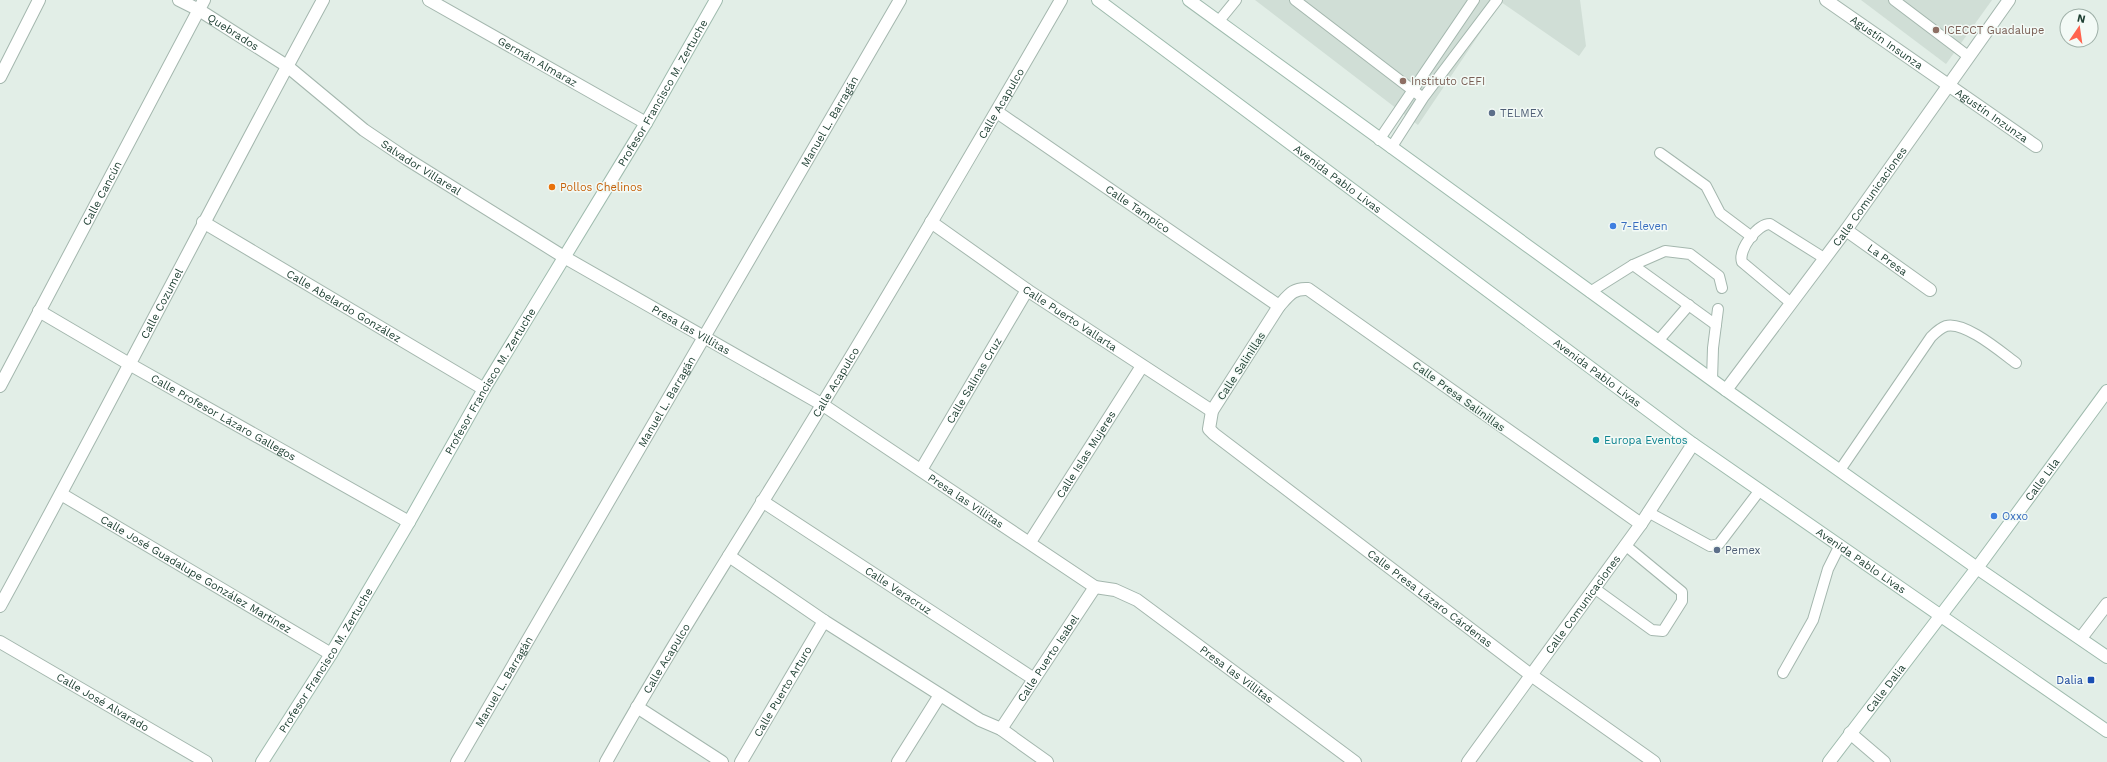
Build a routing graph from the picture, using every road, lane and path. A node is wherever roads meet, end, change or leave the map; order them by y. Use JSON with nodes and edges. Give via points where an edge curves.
{"nodes":[{"id":1,"x":39,"y":0,"type":"edge"},
{"id":2,"x":179,"y":0,"type":"edge"},
{"id":3,"x":323,"y":0,"type":"edge"},
{"id":4,"x":429,"y":0,"type":"edge"},
{"id":5,"x":716,"y":0,"type":"edge"},
{"id":6,"x":900,"y":0,"type":"edge"},
{"id":7,"x":1061,"y":0,"type":"edge"},
{"id":8,"x":1098,"y":0,"type":"edge"},
{"id":9,"x":1189,"y":0,"type":"edge"},
{"id":10,"x":1236,"y":0,"type":"edge"},
{"id":11,"x":1295,"y":0,"type":"edge"},
{"id":12,"x":1474,"y":0,"type":"edge"},
{"id":13,"x":1497,"y":0,"type":"edge"},
{"id":14,"x":1826,"y":0,"type":"edge"},
{"id":15,"x":1894,"y":0,"type":"edge"},
{"id":16,"x":2010,"y":0,"type":"edge"},
{"id":17,"x":202,"y":5,"type":"edge"},
{"id":18,"x":1218,"y":22,"type":"junction"},
{"id":19,"x":1968,"y":56,"type":"junction"},
{"id":20,"x":287,"y":66,"type":"junction"},
{"id":21,"x":0,"y":77,"type":"edge"},
{"id":22,"x":1948,"y":84,"type":"junction"},
{"id":23,"x":1414,"y":91,"type":"junction"},
{"id":24,"x":1423,"y":98,"type":"junction"},
{"id":25,"x":996,"y":112,"type":"junction"},
{"id":26,"x":646,"y":123,"type":"junction"},
{"id":27,"x":1379,"y":140,"type":"junction"},
{"id":28,"x":2036,"y":146,"type":"dead end"},
{"id":29,"x":1390,"y":148,"type":"junction"},
{"id":30,"x":1660,"y":153,"type":"dead end"},
{"id":31,"x":203,"y":222,"type":"junction"},
{"id":32,"x":931,"y":222,"type":"junction"},
{"id":33,"x":1846,"y":230,"type":"junction"},
{"id":34,"x":1752,"y":237,"type":"junction"},
{"id":35,"x":564,"y":257,"type":"junction"},
{"id":36,"x":1824,"y":258,"type":"junction"},
{"id":37,"x":1633,"y":265,"type":"junction"},
{"id":38,"x":1722,"y":288,"type":"dead end"},
{"id":39,"x":1027,"y":290,"type":"junction"},
{"id":40,"x":1930,"y":290,"type":"dead end"},
{"id":41,"x":1590,"y":292,"type":"junction"},
{"id":42,"x":1791,"y":303,"type":"junction"},
{"id":43,"x":1689,"y":305,"type":"junction"},
{"id":44,"x":1280,"y":306,"type":"junction"},
{"id":45,"x":1718,"y":309,"type":"dead end"},
{"id":46,"x":39,"y":311,"type":"junction"},
{"id":47,"x":1716,"y":325,"type":"junction"},
{"id":48,"x":704,"y":338,"type":"junction"},
{"id":49,"x":1658,"y":341,"type":"junction"},
{"id":50,"x":2016,"y":363,"type":"dead end"},
{"id":51,"x":131,"y":365,"type":"junction"},
{"id":52,"x":1142,"y":366,"type":"junction"},
{"id":53,"x":1712,"y":380,"type":"junction"},
{"id":54,"x":0,"y":386,"type":"edge"},
{"id":55,"x":484,"y":389,"type":"junction"},
{"id":56,"x":1726,"y":390,"type":"junction"},
{"id":57,"x":2107,"y":391,"type":"edge"},
{"id":58,"x":823,"y":405,"type":"junction"},
{"id":59,"x":1212,"y":411,"type":"junction"},
{"id":60,"x":1209,"y":429,"type":"joint"},
{"id":61,"x":1693,"y":444,"type":"junction"},
{"id":62,"x":921,"y":470,"type":"junction"},
{"id":63,"x":1840,"y":470,"type":"junction"},
{"id":64,"x":1760,"y":490,"type":"junction"},
{"id":65,"x":61,"y":494,"type":"junction"},
{"id":66,"x":762,"y":501,"type":"junction"},
{"id":67,"x":1648,"y":512,"type":"junction"},
{"id":68,"x":409,"y":522,"type":"junction"},
{"id":69,"x":1641,"y":524,"type":"junction"},
{"id":70,"x":1030,"y":542,"type":"junction"},
{"id":71,"x":1625,"y":545,"type":"junction"},
{"id":72,"x":1840,"y":545,"type":"junction"},
{"id":73,"x":729,"y":556,"type":"junction"},
{"id":74,"x":1977,"y":568,"type":"junction"},
{"id":75,"x":1095,"y":587,"type":"junction"},
{"id":76,"x":1594,"y":588,"type":"junction"},
{"id":77,"x":2107,"y":604,"type":"edge"},
{"id":78,"x":0,"y":606,"type":"edge"},
{"id":79,"x":1941,"y":615,"type":"junction"},
{"id":80,"x":824,"y":621,"type":"junction"},
{"id":81,"x":2081,"y":638,"type":"junction"},
{"id":82,"x":0,"y":642,"type":"edge"},
{"id":83,"x":331,"y":654,"type":"junction"},
{"id":84,"x":2107,"y":657,"type":"edge"},
{"id":85,"x":1784,"y":673,"type":"dead end"},
{"id":86,"x":1531,"y":675,"type":"junction"},
{"id":87,"x":1034,"y":679,"type":"junction"},
{"id":88,"x":940,"y":695,"type":"junction"},
{"id":89,"x":637,"y":707,"type":"junction"},
{"id":90,"x":1001,"y":729,"type":"junction"},
{"id":91,"x":2107,"y":731,"type":"edge"},
{"id":92,"x":1850,"y":734,"type":"junction"},
{"id":93,"x":206,"y":762,"type":"edge"},
{"id":94,"x":262,"y":762,"type":"edge"},
{"id":95,"x":458,"y":762,"type":"edge"},
{"id":96,"x":606,"y":762,"type":"edge"},
{"id":97,"x":722,"y":762,"type":"edge"},
{"id":98,"x":741,"y":762,"type":"edge"},
{"id":99,"x":898,"y":762,"type":"edge"},
{"id":100,"x":1048,"y":762,"type":"edge"},
{"id":101,"x":1354,"y":762,"type":"edge"},
{"id":102,"x":1468,"y":762,"type":"edge"},
{"id":103,"x":1654,"y":762,"type":"edge"},
{"id":104,"x":1829,"y":762,"type":"edge"},
{"id":105,"x":1884,"y":762,"type":"edge"}],
"edges":[{"from":1,"to":21,"type":"street"},
{"from":2,"to":17,"type":"street","name":"Quebrados"},
{"from":3,"to":20,"type":"street","name":"Calle Cozumel"},
{"from":4,"to":26,"type":"street","name":"Germán Almaraz"},
{"from":5,"to":26,"type":"street","name":"Profesor Francisco M. Zertuche"},
{"from":6,"to":48,"type":"street","name":"Manuel L. Barragán"},
{"from":7,"to":25,"type":"street","name":"Calle Acapulco"},
{"from":8,"to":61,"type":"street","name":"Avenida Pablo Livas"},
{"from":9,"to":18,"type":"street"},
{"from":10,"to":18,"type":"lane"},
{"from":11,"to":23,"type":"lane"},
{"from":12,"to":23,"type":"lane"},
{"from":13,"to":24,"type":"lane"},
{"from":14,"to":22,"type":"street","name":"Agustín Insunza"},
{"from":15,"to":19,"type":"lane"},
{"from":16,"to":19,"type":"street","name":"Calle Comunicaciones"},
{"from":17,"to":20,"type":"street","name":"Quebrados"},
{"from":17,"to":46,"type":"street","name":"Calle Cancún"},
{"from":18,"to":27,"type":"street"},
{"from":19,"to":22,"type":"street","name":"Calle Comunicaciones"},
{"from":20,"to":31,"type":"street","name":"Calle Cozumel"},
{"from":20,"to":35,"type":"street","name":"Salvador Villareal","via":[[364,130]]},
{"from":22,"to":28,"type":"street","name":"Agustín Inzunza"},
{"from":22,"to":33,"type":"street","name":"Calle Comunicaciones"},
{"from":23,"to":24,"type":"lane"},
{"from":23,"to":27,"type":"lane"},
{"from":24,"to":29,"type":"lane"},
{"from":25,"to":32,"type":"street","name":"Calle Acapulco"},
{"from":25,"to":44,"type":"street","name":"Calle Tampico"},
{"from":26,"to":35,"type":"street","name":"Profesor Francisco M. Zertuche"},
{"from":27,"to":29,"type":"street"},
{"from":29,"to":41,"type":"street"},
{"from":30,"to":34,"type":"lane","via":[[1706,186],[1720,213]]},
{"from":31,"to":51,"type":"street","name":"Calle Cozumel"},
{"from":31,"to":55,"type":"street","name":"Calle Abelardo González"},
{"from":32,"to":39,"type":"street","name":"Calle Puerto Vallarta"},
{"from":32,"to":58,"type":"street","name":"Calle Acapulco"},
{"from":33,"to":36,"type":"street","name":"Calle Comunicaciones"},
{"from":33,"to":40,"type":"street","name":"La Presa"},
{"from":34,"to":36,"type":"lane","via":[[1760,227],[1770,224]]},
{"from":34,"to":42,"type":"lane","via":[[1740,256],[1742,262]]},
{"from":35,"to":48,"type":"street","name":"Presa las Villitas"},
{"from":35,"to":55,"type":"street","name":"Profesor Francisco M. Zertuche"},
{"from":36,"to":42,"type":"street","name":"Calle Comunicaciones"},
{"from":37,"to":38,"type":"lane","via":[[1665,251],[1690,254],[1719,276]]},
{"from":37,"to":41,"type":"lane"},
{"from":37,"to":43,"type":"lane"},
{"from":39,"to":52,"type":"street","name":"Calle Puerto Vallarta"},
{"from":39,"to":62,"type":"street","name":"Calle Salinas Cruz"},
{"from":41,"to":49,"type":"street"},
{"from":42,"to":56,"type":"street","name":"Calle Comunicaciones"},
{"from":43,"to":47,"type":"lane"},
{"from":43,"to":49,"type":"lane"},
{"from":44,"to":59,"type":"street","name":"Calle Salinillas"},
{"from":44,"to":69,"type":"street","name":"Calle Presa Salinillas","via":[[1292,291],[1308,289]]},
{"from":45,"to":47,"type":"lane"},
{"from":46,"to":51,"type":"street","name":"Calle Profesor Lázaro Gallegos"},
{"from":46,"to":54,"type":"street","name":"Calle Cancún"},
{"from":47,"to":53,"type":"lane"},
{"from":48,"to":58,"type":"street","name":"Presa las Villitas"},
{"from":48,"to":95,"type":"street","name":"Manuel L. Barragán"},
{"from":49,"to":53,"type":"street"},
{"from":50,"to":63,"type":"lane","via":[[1967,330],[1957,326],[1940,329],[1931,337]]},
{"from":51,"to":65,"type":"street","name":"Calle Cozumel"},
{"from":51,"to":68,"type":"street","name":"Calle Profesor Lázaro Gallegos"},
{"from":52,"to":59,"type":"street","name":"Calle Puerto Vallarta"},
{"from":52,"to":70,"type":"street","name":"Calle Islas Mujeres"},
{"from":53,"to":56,"type":"street"},
{"from":55,"to":68,"type":"street","name":"Profesor Francisco M. Zertuche"},
{"from":56,"to":63,"type":"street"},
{"from":57,"to":74,"type":"street","name":"Calle Lila"},
{"from":58,"to":62,"type":"street","name":"Presa las Villitas"},
{"from":58,"to":66,"type":"street","name":"Calle Acapulco"},
{"from":59,"to":60,"type":"street","name":"Calle Salinillas"},
{"from":60,"to":86,"type":"street","name":"Calle Presa Lázaro Cárdenas"},
{"from":61,"to":64,"type":"street","name":"Avenida Pablo Livas"},
{"from":61,"to":67,"type":"street","name":"Calle Comunicaciones"},
{"from":62,"to":70,"type":"street","name":"Presa las Villitas"},
{"from":63,"to":74,"type":"street"},
{"from":64,"to":67,"type":"lane","via":[[1719,544],[1710,546]]},
{"from":64,"to":72,"type":"street","name":"Avenida Pablo Livas"},
{"from":65,"to":78,"type":"street","name":"Calle Cozumel"},
{"from":65,"to":83,"type":"street","name":"Calle José Guadalupe González Martínez"},
{"from":66,"to":73,"type":"street","name":"Calle Acapulco"},
{"from":66,"to":87,"type":"street","name":"Calle Veracruz"},
{"from":67,"to":69,"type":"street","name":"Calle Comunicaciones"},
{"from":68,"to":83,"type":"street","name":"Profesor Francisco M. Zertuche"},
{"from":69,"to":71,"type":"street","name":"Calle Comunicaciones"},
{"from":70,"to":75,"type":"street","name":"Presa las Villitas"},
{"from":71,"to":76,"type":"street","name":"Calle Comunicaciones"},
{"from":71,"to":76,"type":"lane","via":[[1682,592],[1682,601],[1663,631],[1652,630]]},
{"from":72,"to":79,"type":"street","name":"Avenida Pablo Livas"},
{"from":72,"to":85,"type":"lane","via":[[1828,569],[1813,620]]},
{"from":73,"to":80,"type":"street"},
{"from":73,"to":89,"type":"street","name":"Calle Acapulco"},
{"from":74,"to":79,"type":"street","name":"Calle Lila"},
{"from":74,"to":81,"type":"street"},
{"from":75,"to":87,"type":"street","name":"Calle Puerto Isabel"},
{"from":75,"to":101,"type":"street","name":"Presa las Villitas","via":[[1115,590],[1137,600]]},
{"from":76,"to":86,"type":"street","name":"Calle Comunicaciones"},
{"from":77,"to":81,"type":"street"},
{"from":79,"to":91,"type":"street","name":"Avenida Pablo Livas"},
{"from":79,"to":92,"type":"street","name":"Calle Dalia"},
{"from":80,"to":88,"type":"street"},
{"from":80,"to":98,"type":"street","name":"Calle Puerto Arturo"},
{"from":81,"to":84,"type":"street"},
{"from":82,"to":93,"type":"street","name":"Calle José Alvarado"},
{"from":83,"to":94,"type":"street","name":"Profesor Francisco M. Zertuche"},
{"from":86,"to":102,"type":"street","name":"Calle Comunicaciones"},
{"from":86,"to":103,"type":"street","name":"Calle Presa Lázaro Cárdenas"},
{"from":87,"to":90,"type":"street","name":"Calle Puerto Isabel"},
{"from":88,"to":90,"type":"street","via":[[980,720]]},
{"from":88,"to":99,"type":"street"},
{"from":89,"to":96,"type":"street","name":"Calle Acapulco"},
{"from":89,"to":97,"type":"street"},
{"from":90,"to":100,"type":"street"},
{"from":92,"to":104,"type":"street","name":"Calle Dalia"},
{"from":92,"to":105,"type":"street"}]}
